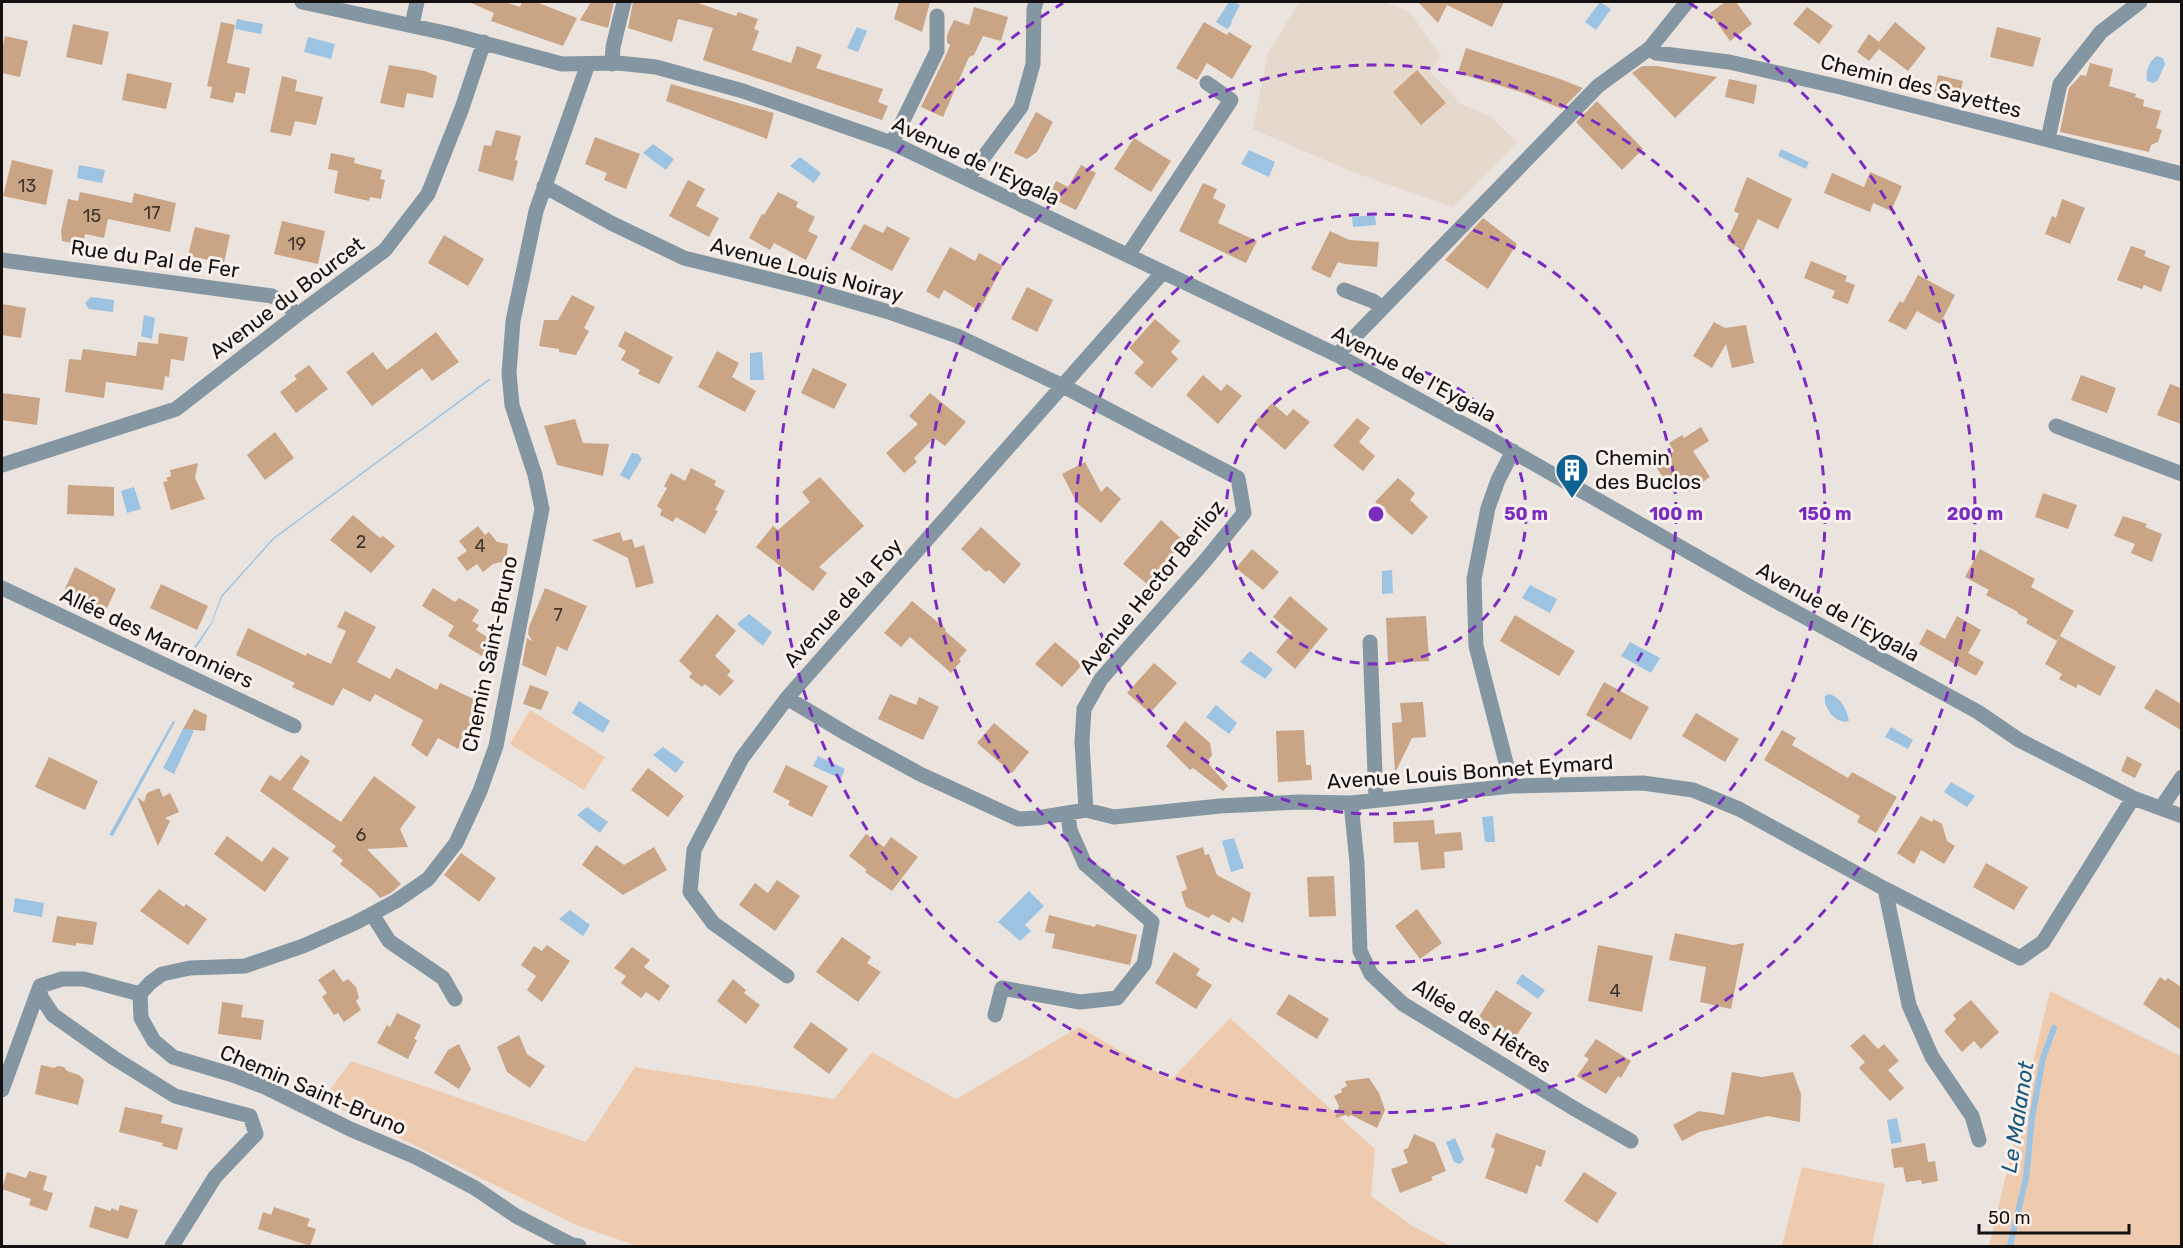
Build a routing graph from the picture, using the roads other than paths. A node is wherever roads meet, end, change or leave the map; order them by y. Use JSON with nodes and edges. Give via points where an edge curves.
{"nodes":[{"id":1,"x":302,"y":2,"type":"edge"},
{"id":2,"x":417,"y":2,"type":"edge"},
{"id":3,"x":624,"y":2,"type":"edge"},
{"id":4,"x":1036,"y":2,"type":"edge"},
{"id":5,"x":1687,"y":2,"type":"edge"},
{"id":6,"x":2140,"y":2,"type":"edge"},
{"id":7,"x":937,"y":16,"type":"dead end"},
{"id":8,"x":412,"y":25,"type":"junction"},
{"id":9,"x":484,"y":42,"type":"junction"},
{"id":10,"x":1650,"y":48,"type":"junction"},
{"id":11,"x":588,"y":64,"type":"junction"},
{"id":12,"x":612,"y":64,"type":"junction"},
{"id":13,"x":1207,"y":83,"type":"dead end"},
{"id":14,"x":2048,"y":139,"type":"junction"},
{"id":15,"x":892,"y":143,"type":"junction"},
{"id":16,"x":2181,"y":174,"type":"edge"},
{"id":17,"x":968,"y":178,"type":"junction"},
{"id":18,"x":544,"y":186,"type":"junction"},
{"id":19,"x":1128,"y":255,"type":"junction"},
{"id":20,"x":2,"y":260,"type":"edge"},
{"id":21,"x":1163,"y":272,"type":"junction"},
{"id":22,"x":1344,"y":291,"type":"dead end"},
{"id":23,"x":1382,"y":308,"type":"junction"},
{"id":24,"x":297,"y":315,"type":"junction"},
{"id":25,"x":1337,"y":355,"type":"junction"},
{"id":26,"x":1063,"y":386,"type":"junction"},
{"id":27,"x":2056,"y":426,"type":"dead end"},
{"id":28,"x":1513,"y":451,"type":"junction"},
{"id":29,"x":2,"y":465,"type":"edge"},
{"id":30,"x":2181,"y":474,"type":"edge"},
{"id":31,"x":2,"y":588,"type":"edge"},
{"id":32,"x":1370,"y":642,"type":"dead end"},
{"id":33,"x":787,"y":698,"type":"junction"},
{"id":34,"x":294,"y":726,"type":"dead end"},
{"id":35,"x":2181,"y":777,"type":"edge"},
{"id":36,"x":1512,"y":786,"type":"junction"},
{"id":37,"x":2133,"y":798,"type":"junction"},
{"id":38,"x":1376,"y":800,"type":"junction"},
{"id":39,"x":1352,"y":803,"type":"junction"},
{"id":40,"x":2161,"y":808,"type":"junction"},
{"id":41,"x":1086,"y":810,"type":"junction"},
{"id":42,"x":1068,"y":814,"type":"junction"},
{"id":43,"x":2181,"y":816,"type":"edge"},
{"id":44,"x":1885,"y":889,"type":"junction"},
{"id":45,"x":372,"y":914,"type":"junction"},
{"id":46,"x":787,"y":976,"type":"dead end"},
{"id":47,"x":40,"y":986,"type":"junction"},
{"id":48,"x":140,"y":994,"type":"junction"},
{"id":49,"x":455,"y":999,"type":"dead end"},
{"id":50,"x":995,"y":1015,"type":"dead end"},
{"id":51,"x":2,"y":1090,"type":"edge"},
{"id":52,"x":1979,"y":1140,"type":"dead end"},
{"id":53,"x":1631,"y":1141,"type":"dead end"},
{"id":54,"x":172,"y":1246,"type":"edge"},
{"id":55,"x":579,"y":1246,"type":"edge"}],
"edges":[{"from":1,"to":8,"type":"street","name":"Avenue de l'Eygala"},
{"from":2,"to":8,"type":"street"},
{"from":3,"to":12,"type":"street"},
{"from":4,"to":17,"type":"street","via":[[1033,64],[1021,107]]},
{"from":5,"to":10,"type":"street"},
{"from":6,"to":14,"type":"street","via":[[2100,32],[2060,84]]},
{"from":7,"to":15,"type":"street","via":[[937,51]]},
{"from":8,"to":9,"type":"street","name":"Avenue de l'Eygala"},
{"from":9,"to":11,"type":"street","name":"Avenue de l'Eygala","via":[[562,64]]},
{"from":9,"to":24,"type":"street","name":"Avenue du Bourcet","via":[[428,194],[385,250]]},
{"from":10,"to":14,"type":"street","name":"Chemin des Sayettes","via":[[1656,53],[1729,62]]},
{"from":10,"to":23,"type":"street","via":[[1598,86]]},
{"from":11,"to":12,"type":"street","name":"Avenue de l'Eygala"},
{"from":11,"to":18,"type":"street","name":"Chemin Saint-Bruno"},
{"from":12,"to":15,"type":"street","name":"Avenue de l'Eygala","via":[[656,67],[743,91]]},
{"from":13,"to":19,"type":"street","via":[[1231,100]]},
{"from":14,"to":16,"type":"street","name":"Chemin des Sayettes"},
{"from":15,"to":17,"type":"street","name":"Avenue de l'Eygala"},
{"from":17,"to":19,"type":"street","name":"Avenue de l'Eygala"},
{"from":18,"to":26,"type":"street","name":"Avenue Louis Noiray","via":[[684,258],[889,312],[957,336]]},
{"from":18,"to":45,"type":"street","name":"Chemin Saint-Bruno","via":[[513,321],[510,373],[512,405],[542,509],[496,746],[456,843],[428,879]]},
{"from":19,"to":21,"type":"street","name":"Avenue de l'Eygala"},
{"from":20,"to":24,"type":"street","name":"Rue du Pal de Fer","via":[[272,296]]},
{"from":21,"to":25,"type":"street","name":"Avenue de l'Eygala"},
{"from":21,"to":26,"type":"street","name":"Avenue de la Foy"},
{"from":22,"to":23,"type":"street"},
{"from":23,"to":25,"type":"street"},
{"from":24,"to":29,"type":"street","name":"Avenue du Bourcet","via":[[176,408]]},
{"from":25,"to":28,"type":"street","name":"Avenue de l'Eygala"},
{"from":26,"to":33,"type":"street","name":"Avenue de la Foy"},
{"from":26,"to":41,"type":"street","name":"Avenue Hector Berlioz","via":[[1239,478],[1244,513],[1101,679],[1084,709]]},
{"from":27,"to":30,"type":"street"},
{"from":28,"to":36,"type":"street","via":[[1488,508],[1474,579],[1476,646]]},
{"from":28,"to":37,"type":"street","name":"Avenue de l'Eygala","via":[[1977,712],[2019,740]]},
{"from":31,"to":34,"type":"street","name":"Allée des Marronniers"},
{"from":32,"to":38,"type":"street"},
{"from":33,"to":42,"type":"street","name":"Avenue Louis Bonnet Eymard","via":[[920,774],[1018,819]]},
{"from":33,"to":46,"type":"street","name":"Avenue de la Foy","via":[[742,758],[694,849],[690,892],[713,923]]},
{"from":35,"to":40,"type":"street"},
{"from":36,"to":38,"type":"street","name":"Avenue Louis Bonnet Eymard"},
{"from":36,"to":44,"type":"street","name":"Avenue Louis Bonnet Eymard","via":[[1644,783],[1693,790],[1739,809]]},
{"from":37,"to":40,"type":"street","name":"Avenue de l'Eygala"},
{"from":37,"to":44,"type":"street","name":"Avenue Louis Bonnet Eymard","via":[[2043,942],[2020,958]]},
{"from":38,"to":39,"type":"street","name":"Avenue Louis Bonnet Eymard"},
{"from":39,"to":41,"type":"street","name":"Avenue Louis Bonnet Eymard","via":[[1220,806],[1114,817]]},
{"from":39,"to":53,"type":"street","name":"Allée des Hêtres","via":[[1360,951],[1371,974],[1403,1004]]},
{"from":40,"to":43,"type":"street","name":"Avenue de l'Eygala"},
{"from":41,"to":42,"type":"street","name":"Avenue Louis Bonnet Eymard"},
{"from":42,"to":50,"type":"street","via":[[1070,830],[1085,864],[1152,922],[1144,964],[1117,998],[1080,1002],[1002,988]]},
{"from":44,"to":52,"type":"street","via":[[1909,1005],[1932,1057],[1972,1116]]},
{"from":45,"to":48,"type":"street","name":"Chemin Saint-Bruno","via":[[303,946],[245,966],[190,968],[162,974]]},
{"from":45,"to":49,"type":"street","via":[[388,941],[443,978]]},
{"from":47,"to":48,"type":"street","via":[[62,978],[84,979]]},
{"from":47,"to":51,"type":"street"},
{"from":47,"to":54,"type":"street","via":[[41,997],[53,1015],[165,1090],[250,1116],[256,1134],[215,1177]]},
{"from":48,"to":55,"type":"street","name":"Chemin Saint-Bruno","via":[[141,1018],[154,1041],[173,1057],[265,1088],[416,1157],[475,1188],[516,1216]]}]}
